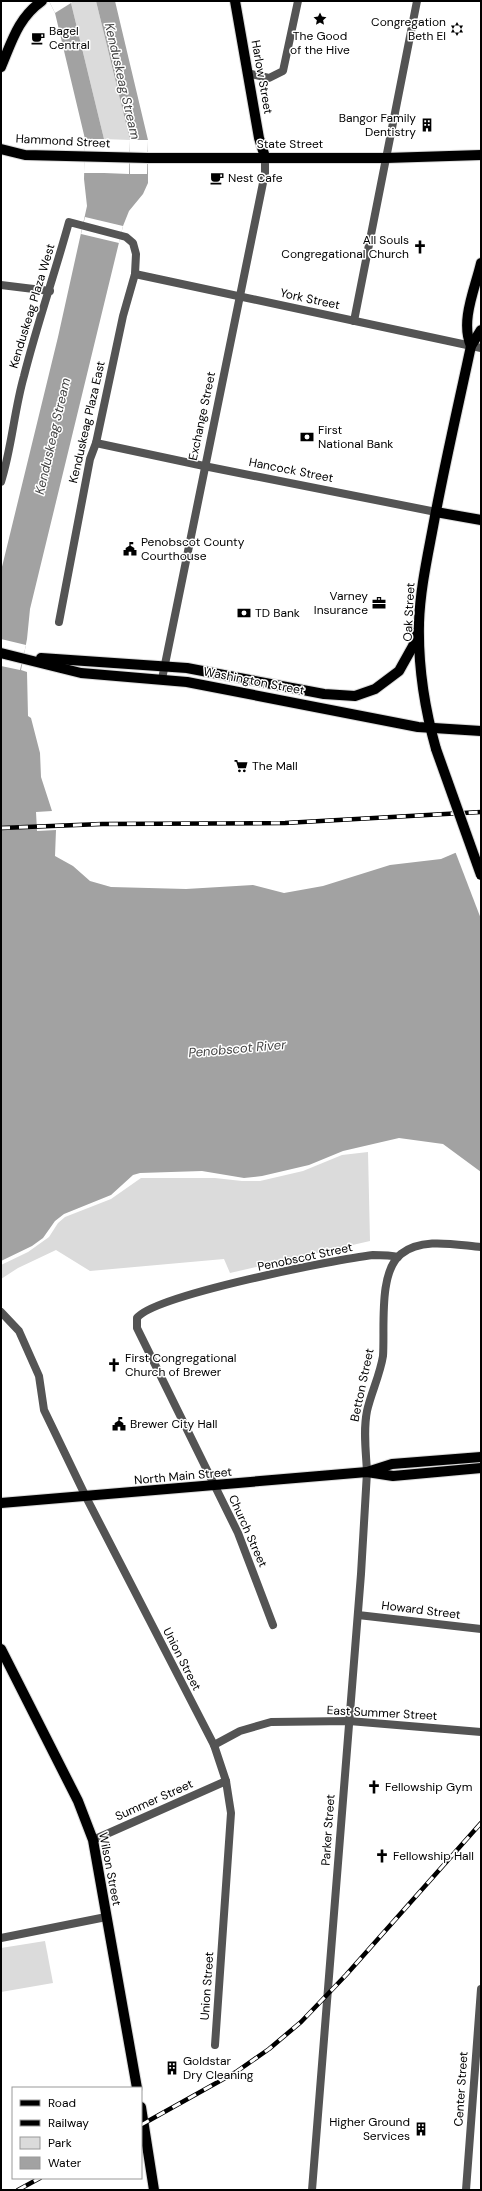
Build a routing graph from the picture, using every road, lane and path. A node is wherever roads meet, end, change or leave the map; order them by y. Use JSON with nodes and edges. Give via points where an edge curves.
{"nodes":[{"id":1,"x":42,"y":1,"type":"edge"},
{"id":2,"x":235,"y":1,"type":"edge"},
{"id":3,"x":298,"y":1,"type":"edge"},
{"id":4,"x":417,"y":1,"type":"edge"},
{"id":5,"x":1,"y":67,"type":"edge"},
{"id":6,"x":247,"y":73,"type":"junction"},
{"id":7,"x":1,"y":149,"type":"edge"},
{"id":8,"x":481,"y":155,"type":"edge"},
{"id":9,"x":265,"y":157,"type":"junction"},
{"id":10,"x":148,"y":158,"type":"joint"},
{"id":11,"x":386,"y":158,"type":"junction"},
{"id":12,"x":121,"y":234,"type":"joint"},
{"id":13,"x":481,"y":263,"type":"edge"},
{"id":14,"x":135,"y":274,"type":"junction"},
{"id":15,"x":1,"y":285,"type":"edge"},
{"id":16,"x":50,"y":291,"type":"junction"},
{"id":17,"x":239,"y":296,"type":"junction"},
{"id":18,"x":354,"y":321,"type":"junction"},
{"id":19,"x":481,"y":330,"type":"edge"},
{"id":20,"x":476,"y":347,"type":"edge"},
{"id":21,"x":96,"y":443,"type":"junction"},
{"id":22,"x":204,"y":466,"type":"junction"},
{"id":23,"x":1,"y":482,"type":"edge"},
{"id":24,"x":436,"y":512,"type":"junction"},
{"id":25,"x":481,"y":520,"type":"edge"},
{"id":26,"x":58,"y":622,"type":"dead end"},
{"id":27,"x":419,"y":624,"type":"junction"},
{"id":28,"x":1,"y":653,"type":"edge"},
{"id":29,"x":23,"y":657,"type":"junction"},
{"id":30,"x":165,"y":666,"type":"junction"},
{"id":31,"x":162,"y":679,"type":"junction"},
{"id":32,"x":430,"y":728,"type":"junction"},
{"id":33,"x":481,"y":731,"type":"edge"},
{"id":34,"x":481,"y":874,"type":"edge"},
{"id":35,"x":481,"y":1247,"type":"edge"},
{"id":36,"x":398,"y":1257,"type":"junction"},
{"id":37,"x":1,"y":1312,"type":"edge"},
{"id":38,"x":137,"y":1318,"type":"joint"},
{"id":39,"x":481,"y":1456,"type":"edge"},
{"id":40,"x":481,"y":1468,"type":"edge"},
{"id":41,"x":367,"y":1472,"type":"junction"},
{"id":42,"x":214,"y":1486,"type":"junction"},
{"id":43,"x":86,"y":1498,"type":"junction"},
{"id":44,"x":1,"y":1503,"type":"edge"},
{"id":45,"x":358,"y":1615,"type":"junction"},
{"id":46,"x":273,"y":1625,"type":"dead end"},
{"id":47,"x":481,"y":1629,"type":"edge"},
{"id":48,"x":1,"y":1649,"type":"edge"},
{"id":49,"x":348,"y":1720,"type":"junction"},
{"id":50,"x":481,"y":1732,"type":"edge"},
{"id":51,"x":214,"y":1745,"type":"junction"},
{"id":52,"x":226,"y":1781,"type":"junction"},
{"id":53,"x":92,"y":1840,"type":"junction"},
{"id":54,"x":106,"y":1917,"type":"junction"},
{"id":55,"x":1,"y":1938,"type":"edge"},
{"id":56,"x":481,"y":1989,"type":"edge"},
{"id":57,"x":215,"y":2045,"type":"dead end"},
{"id":58,"x":138,"y":2087,"type":"edge"},
{"id":59,"x":477,"y":2093,"type":"edge"},
{"id":60,"x":142,"y":2113,"type":"edge"},
{"id":61,"x":154,"y":2190,"type":"edge"},
{"id":62,"x":312,"y":2190,"type":"edge"},
{"id":63,"x":466,"y":2190,"type":"edge"}],
"edges":[{"from":1,"to":5,"type":"main road","via":[[28,11],[22,20]]},
{"from":2,"to":6,"type":"main road","name":"Harlow Street"},
{"from":3,"to":6,"type":"street","via":[[283,71],[270,78]]},
{"from":4,"to":11,"type":"street"},
{"from":6,"to":9,"type":"main road","name":"Harlow Street"},
{"from":7,"to":10,"type":"main road","name":"Hammond Street","via":[[25,154]]},
{"from":8,"to":11,"type":"main road","name":"State Street"},
{"from":9,"to":10,"type":"main road","name":"State Street"},
{"from":9,"to":11,"type":"main road","name":"State Street"},
{"from":9,"to":17,"type":"street","name":"Exchange Street","via":[[265,173]]},
{"from":11,"to":18,"type":"street"},
{"from":12,"to":14,"type":"street","name":"Kenduskeag Plaza East","via":[[129,238],[135,246]]},
{"from":12,"to":16,"type":"street","name":"Kenduskeag Plaza West","via":[[69,222]]},
{"from":13,"to":20,"type":"main road","via":[[466,327]]},
{"from":14,"to":17,"type":"street","name":"York Street"},
{"from":14,"to":21,"type":"street","name":"Kenduskeag Plaza East","via":[[122,316]]},
{"from":15,"to":16,"type":"street"},
{"from":16,"to":23,"type":"street","name":"Kenduskeag Plaza West","via":[[15,409],[9,455]]},
{"from":17,"to":18,"type":"street","name":"York Street"},
{"from":17,"to":22,"type":"street","name":"Exchange Street"},
{"from":18,"to":20,"type":"street","name":"York Street"},
{"from":19,"to":20,"type":"main road"},
{"from":20,"to":24,"type":"main road","name":"Oak Street"},
{"from":21,"to":22,"type":"street","name":"Hancock Street"},
{"from":21,"to":26,"type":"street","name":"Kenduskeag Plaza East","via":[[90,459]]},
{"from":22,"to":24,"type":"street","name":"Hancock Street"},
{"from":22,"to":30,"type":"street","name":"Exchange Street"},
{"from":24,"to":25,"type":"main road","name":"Hancock Street"},
{"from":24,"to":27,"type":"main road","name":"Oak Street","via":[[424,577]]},
{"from":27,"to":30,"type":"main road","name":"Washington Street","via":[[413,646],[399,670],[375,690],[355,696],[324,694],[211,671]]},
{"from":27,"to":32,"type":"main road","name":"Oak Street"},
{"from":28,"to":29,"type":"main road","name":"Washington Street"},
{"from":29,"to":30,"type":"main road","name":"Washington Street"},
{"from":29,"to":31,"type":"main road","name":"Washington Street","via":[[81,673]]},
{"from":30,"to":31,"type":"street","name":"Exchange Street"},
{"from":31,"to":32,"type":"main road","name":"Washington Street","via":[[226,688]]},
{"from":32,"to":33,"type":"main road","name":"Washington Street"},
{"from":32,"to":34,"type":"main road","name":"Oak Street","bridge":true},
{"from":35,"to":36,"type":"street","via":[[428,1244],[413,1247]]},
{"from":36,"to":38,"type":"street","name":"Penobscot Street","via":[[372,1256],[283,1272],[186,1296],[144,1310]]},
{"from":36,"to":41,"type":"street","name":"Betton Street","via":[[391,1266],[387,1280],[382,1356],[367,1413]]},
{"from":37,"to":43,"type":"street","name":"Union Street","via":[[20,1331],[39,1376],[44,1410]]},
{"from":38,"to":42,"type":"street","name":"Church Street","via":[[137,1328]]},
{"from":39,"to":41,"type":"main road","name":"North Main Street","via":[[392,1464]]},
{"from":40,"to":41,"type":"main road","name":"North Main Street","via":[[393,1476]]},
{"from":41,"to":42,"type":"main road","name":"North Main Street"},
{"from":41,"to":45,"type":"street","name":"Parker Street"},
{"from":42,"to":43,"type":"main road","name":"North Main Street"},
{"from":42,"to":46,"type":"street","name":"Church Street","via":[[244,1546]]},
{"from":43,"to":44,"type":"main road","name":"North Main Street"},
{"from":43,"to":51,"type":"street","name":"Union Street"},
{"from":45,"to":47,"type":"street","name":"Howard Street"},
{"from":45,"to":49,"type":"street","name":"Parker Street"},
{"from":48,"to":53,"type":"main road","name":"Wilson Street","via":[[78,1801]]},
{"from":49,"to":50,"type":"street","name":"East Summer Street"},
{"from":49,"to":51,"type":"street","name":"East Summer Street","via":[[271,1722],[240,1731]]},
{"from":49,"to":62,"type":"street","name":"Parker Street"},
{"from":51,"to":52,"type":"street","name":"Union Street"},
{"from":52,"to":53,"type":"street","name":"Summer Street"},
{"from":52,"to":57,"type":"street","name":"Union Street","via":[[231,1813]]},
{"from":53,"to":54,"type":"main road","name":"Wilson Street"},
{"from":54,"to":55,"type":"street"},
{"from":54,"to":58,"type":"main road","name":"Wilson Street"},
{"from":56,"to":59,"type":"street","name":"Center Street"},
{"from":59,"to":63,"type":"street","name":"Center Street"},
{"from":60,"to":61,"type":"main road"}]}
